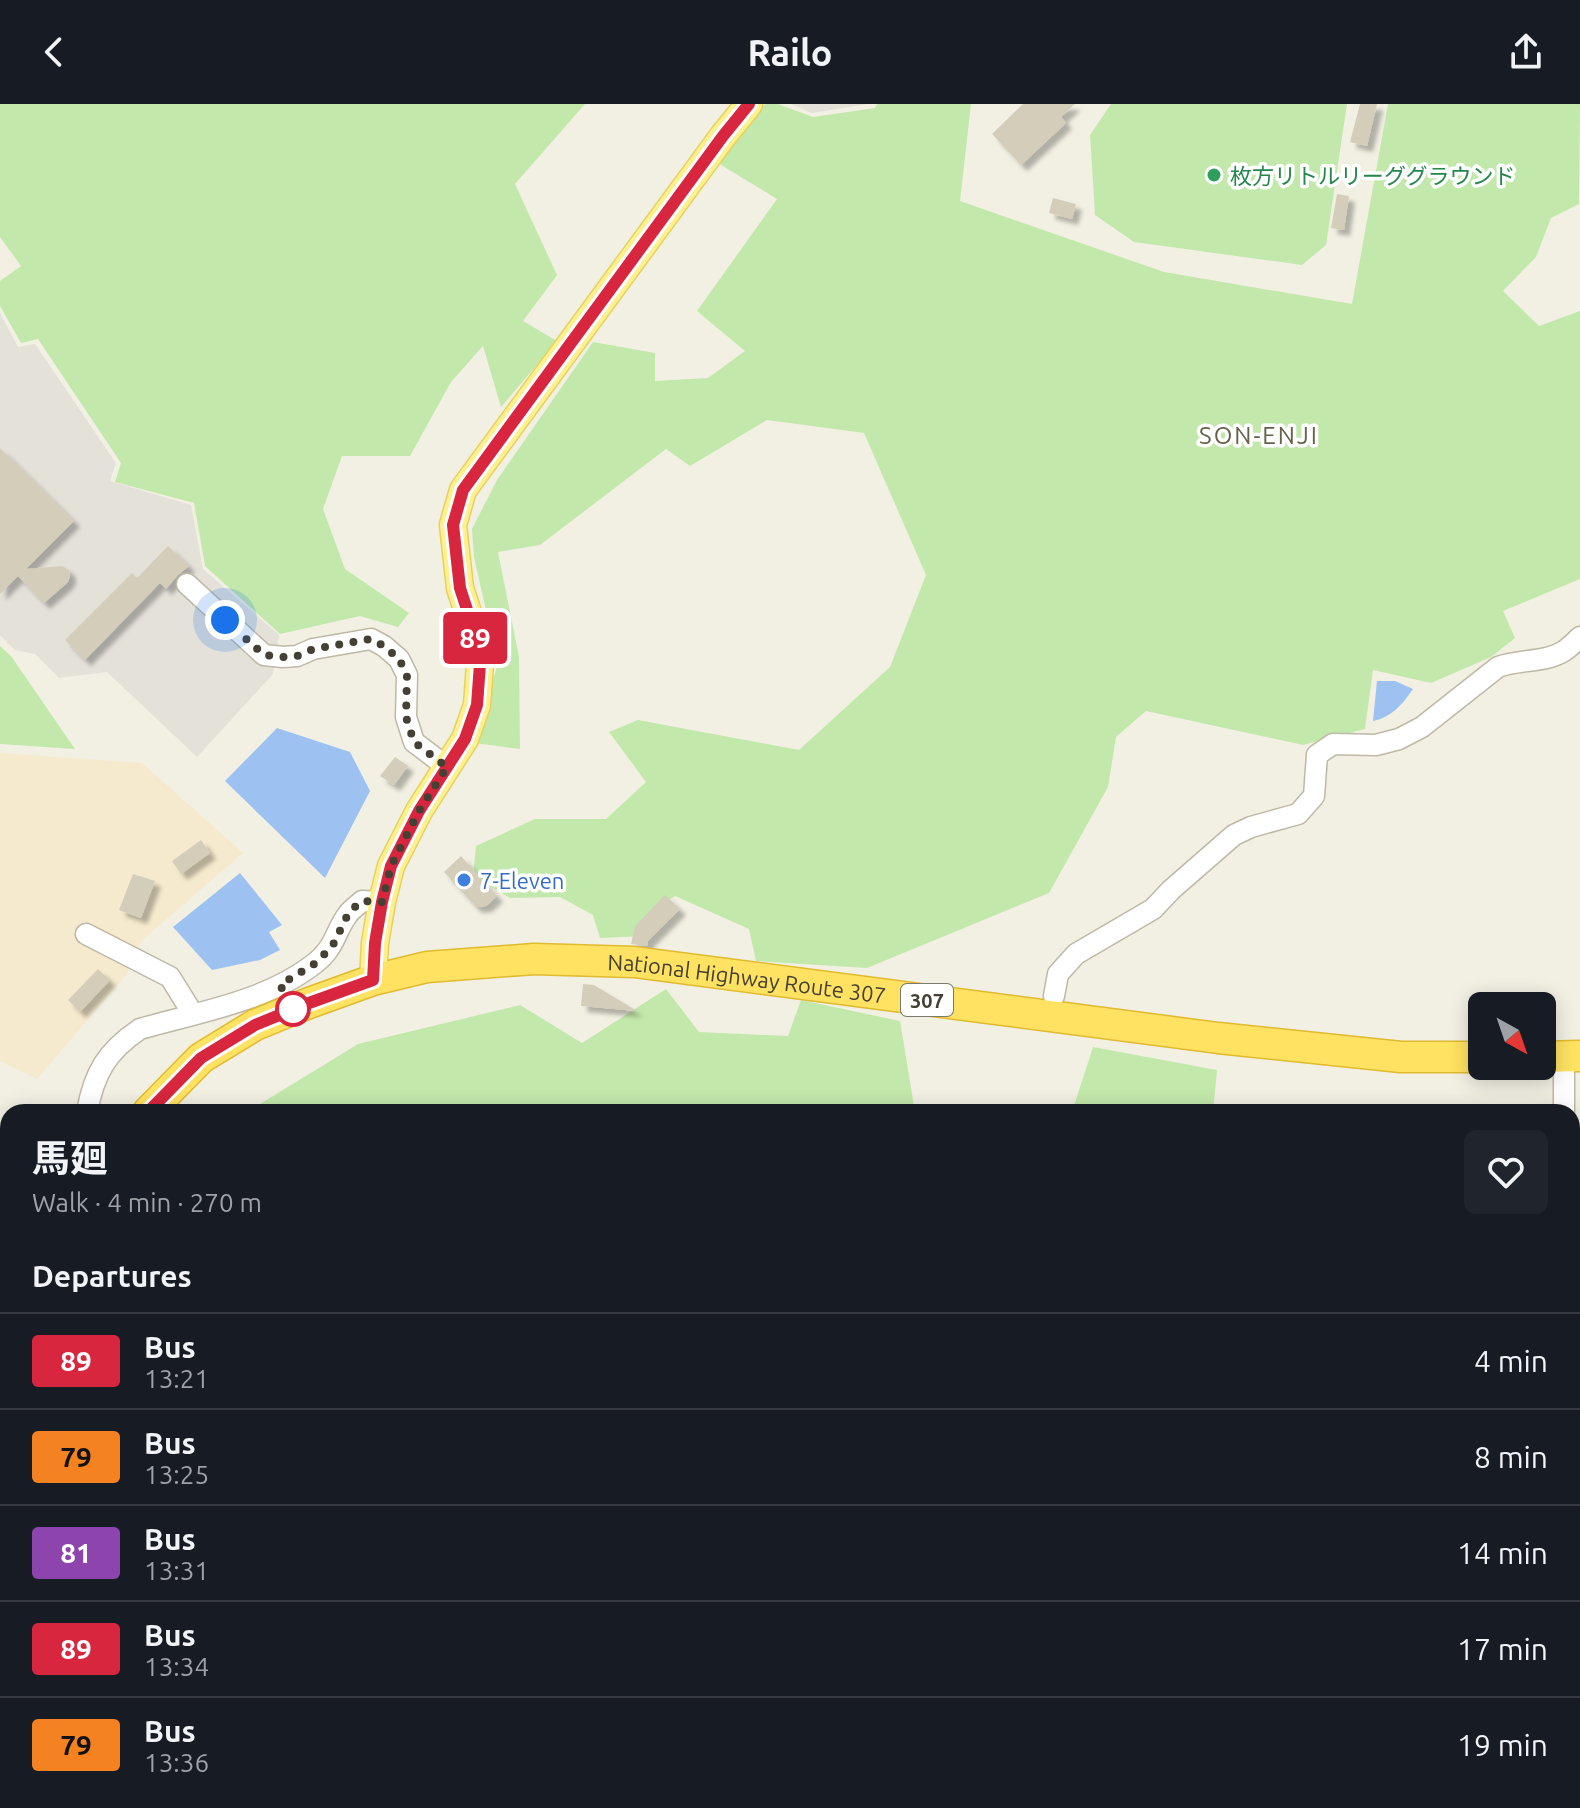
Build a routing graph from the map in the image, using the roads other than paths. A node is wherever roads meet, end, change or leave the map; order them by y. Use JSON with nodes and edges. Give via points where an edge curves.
{"nodes":[{"id":1,"x":749,"y":104,"type":"edge"},
{"id":2,"x":187,"y":584,"type":"dead end"},
{"id":3,"x":1580,"y":637,"type":"edge"},
{"id":4,"x":447,"y":767,"type":"junction"},
{"id":5,"x":382,"y":902,"type":"junction"},
{"id":6,"x":86,"y":934,"type":"dead end"},
{"id":7,"x":373,"y":980,"type":"junction"},
{"id":8,"x":1054,"y":996,"type":"dead end"},
{"id":9,"x":193,"y":1014,"type":"junction"},
{"id":10,"x":1468,"y":1057,"type":"edge"},
{"id":11,"x":1562,"y":1057,"type":"edge"},
{"id":12,"x":89,"y":1104,"type":"edge"},
{"id":13,"x":156,"y":1104,"type":"edge"},
{"id":14,"x":1564,"y":1104,"type":"edge"}],
"edges":[{"from":1,"to":4,"type":"main road","via":[[463,490],[453,525],[455,551],[480,664],[477,705],[465,739]]},
{"from":2,"to":4,"type":"street","via":[[264,655],[297,656],[371,639],[384,646],[407,675],[406,717],[414,742]]},
{"from":3,"to":8,"type":"street","via":[[1546,658],[1498,667],[1399,739],[1376,745],[1333,744],[1317,755],[1314,796],[1298,814],[1234,835],[1153,909],[1076,954],[1058,974]]},
{"from":4,"to":5,"type":"main road","via":[[391,866]]},
{"from":5,"to":7,"type":"main road"},
{"from":5,"to":9,"type":"street","via":[[362,901],[349,912],[332,947],[280,985]]},
{"from":6,"to":9,"type":"street","via":[[170,977]]},
{"from":7,"to":10,"type":"highway","name":"National Highway Route 307","number":"307","via":[[427,967],[519,960],[634,962],[1218,1038],[1401,1057]]},
{"from":7,"to":13,"type":"highway","name":"National Highway Route 307","number":"307","via":[[255,1025],[201,1058]]},
{"from":9,"to":12,"type":"street","via":[[140,1029],[110,1052]]},
{"from":11,"to":14,"type":"street"}]}
